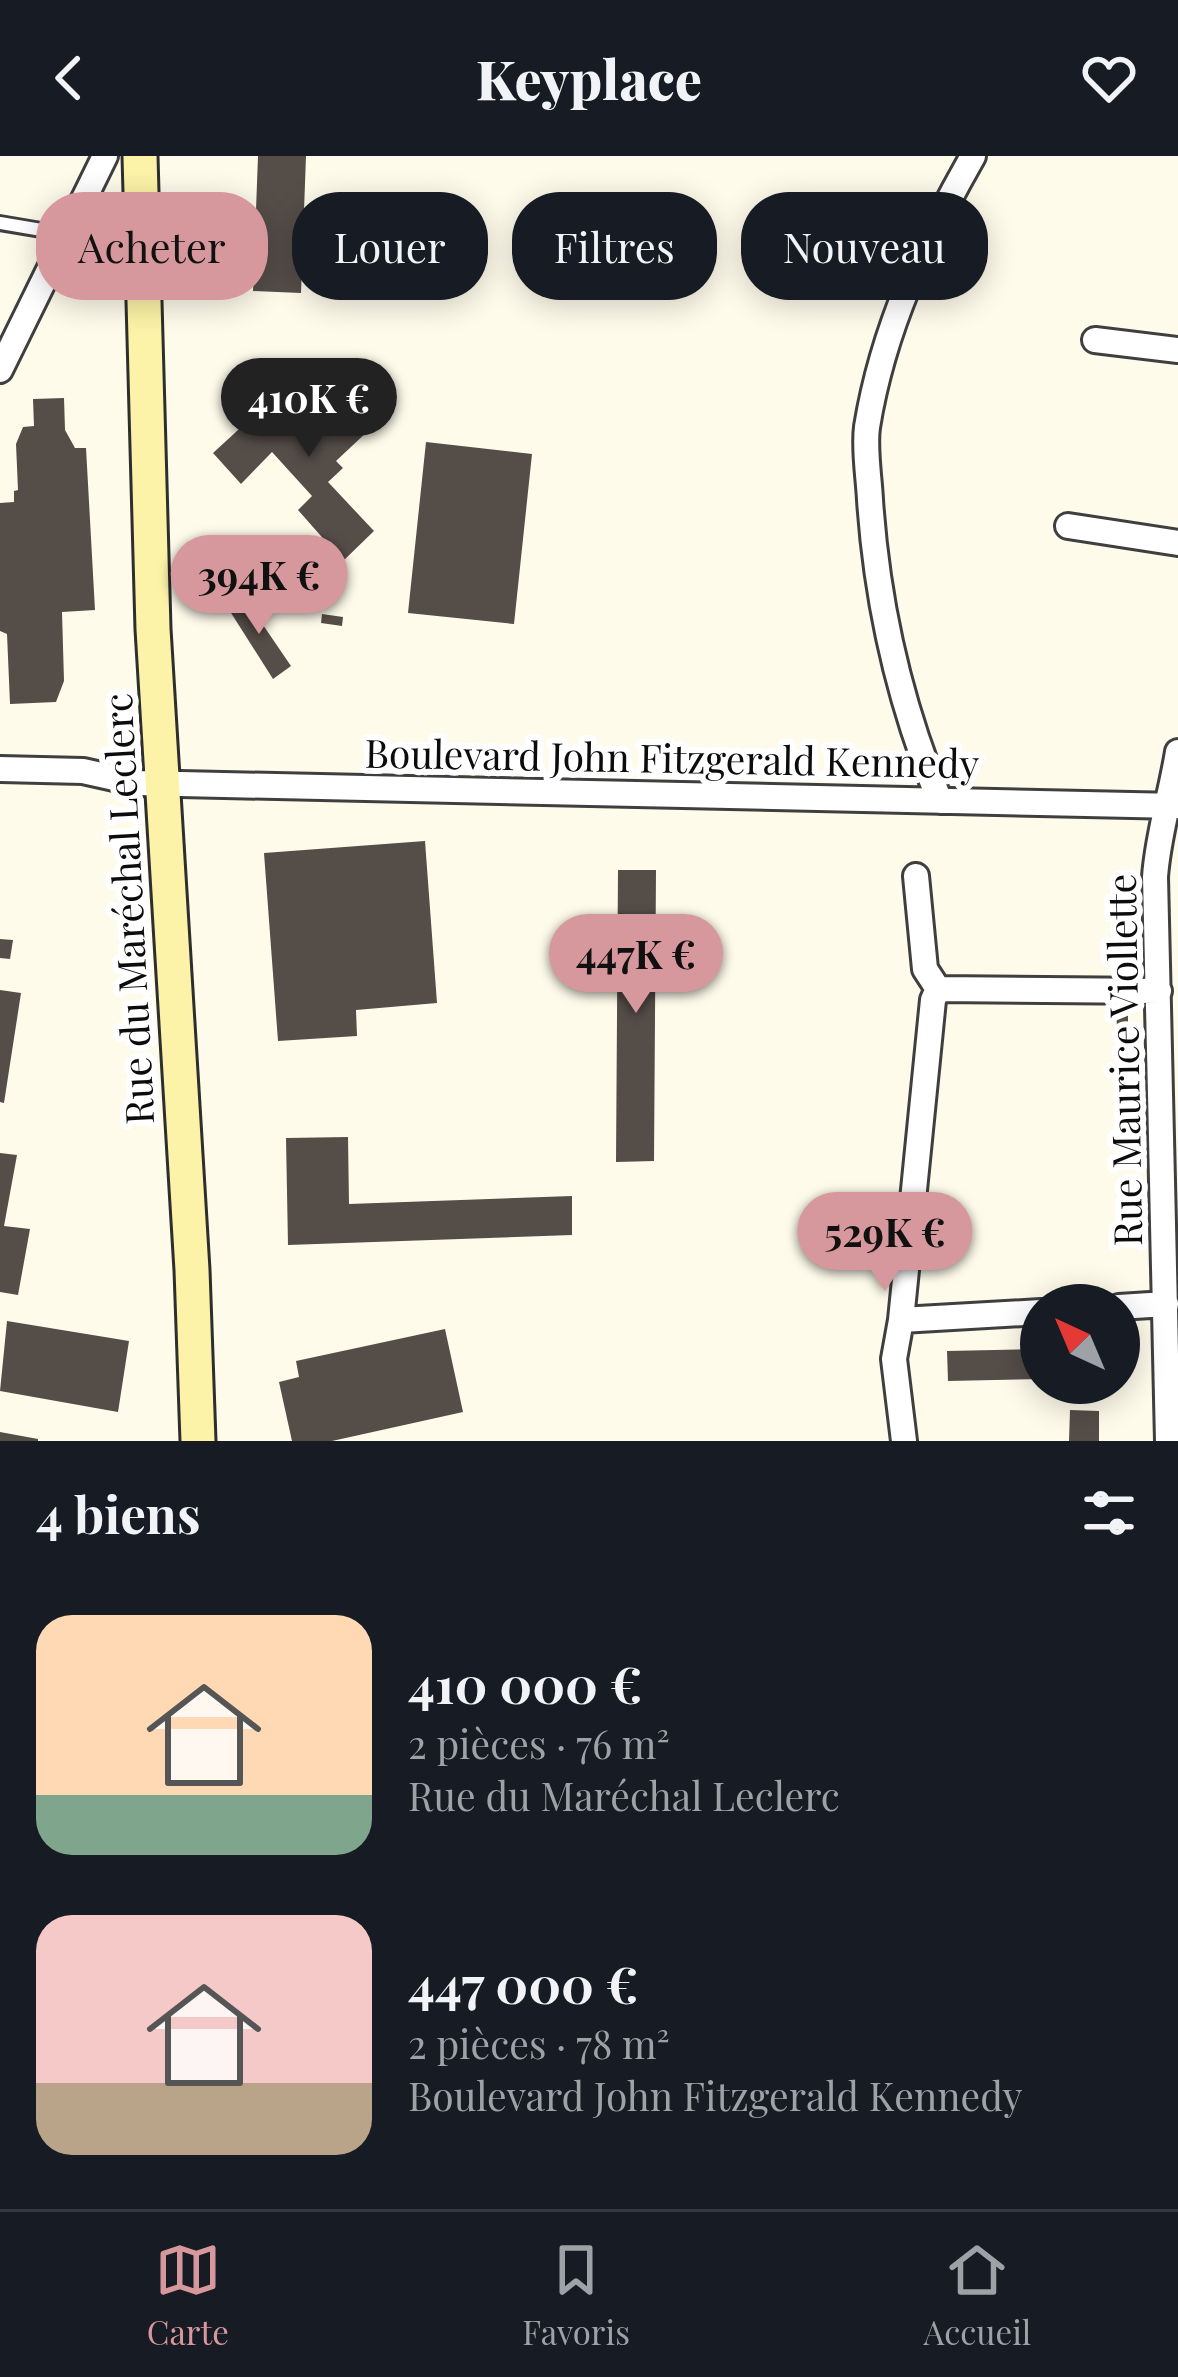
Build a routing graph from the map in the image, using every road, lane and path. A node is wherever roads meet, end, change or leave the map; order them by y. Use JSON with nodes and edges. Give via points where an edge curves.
{"nodes":[{"id":1,"x":105,"y":156,"type":"edge"},
{"id":2,"x":140,"y":156,"type":"edge"},
{"id":3,"x":973,"y":156,"type":"edge"},
{"id":4,"x":87,"y":192,"type":"edge"},
{"id":5,"x":0,"y":224,"type":"edge"},
{"id":6,"x":36,"y":229,"type":"edge"},
{"id":7,"x":36,"y":297,"type":"edge"},
{"id":8,"x":1095,"y":340,"type":"dead end"},
{"id":9,"x":1178,"y":350,"type":"edge"},
{"id":10,"x":0,"y":370,"type":"edge"},
{"id":11,"x":1068,"y":526,"type":"dead end"},
{"id":12,"x":1178,"y":543,"type":"edge"},
{"id":13,"x":1178,"y":752,"type":"edge"},
{"id":14,"x":0,"y":770,"type":"edge"},
{"id":15,"x":164,"y":783,"type":"junction"},
{"id":16,"x":940,"y":801,"type":"junction"},
{"id":17,"x":1174,"y":806,"type":"edge"},
{"id":18,"x":916,"y":876,"type":"dead end"},
{"id":19,"x":938,"y":989,"type":"junction"},
{"id":20,"x":1159,"y":991,"type":"junction"},
{"id":21,"x":1166,"y":1304,"type":"junction"},
{"id":22,"x":1140,"y":1306,"type":"edge"},
{"id":23,"x":1020,"y":1313,"type":"edge"},
{"id":24,"x":901,"y":1320,"type":"junction"},
{"id":25,"x":198,"y":1441,"type":"edge"},
{"id":26,"x":904,"y":1441,"type":"edge"},
{"id":27,"x":1168,"y":1441,"type":"edge"}],
"edges":[{"from":1,"to":4,"type":"street"},
{"from":2,"to":15,"type":"main road","name":"Rue du Maréchal Leclerc"},
{"from":3,"to":16,"type":"street","via":[[894,314],[866,431],[875,571],[914,740]]},
{"from":5,"to":6,"type":"lane"},
{"from":7,"to":10,"type":"street"},
{"from":8,"to":9,"type":"street"},
{"from":11,"to":12,"type":"street"},
{"from":13,"to":17,"type":"street","name":"Rue Maurice Viollette"},
{"from":14,"to":15,"type":"street","name":"Boulevard John Fitzgerald Kennedy"},
{"from":15,"to":16,"type":"street","name":"Boulevard John Fitzgerald Kennedy"},
{"from":15,"to":25,"type":"main road","name":"Rue du Maréchal Leclerc"},
{"from":16,"to":17,"type":"street","name":"Boulevard John Fitzgerald Kennedy"},
{"from":17,"to":20,"type":"street","name":"Rue Maurice Viollette","via":[[1159,832],[1155,877]]},
{"from":18,"to":19,"type":"street","via":[[926,969]]},
{"from":19,"to":20,"type":"street"},
{"from":19,"to":24,"type":"street"},
{"from":20,"to":21,"type":"street","name":"Rue Maurice Viollette"},
{"from":21,"to":22,"type":"street"},
{"from":21,"to":27,"type":"street","name":"Rue Maurice Viollette"},
{"from":23,"to":24,"type":"street"},
{"from":24,"to":26,"type":"street","via":[[895,1360]]}]}
